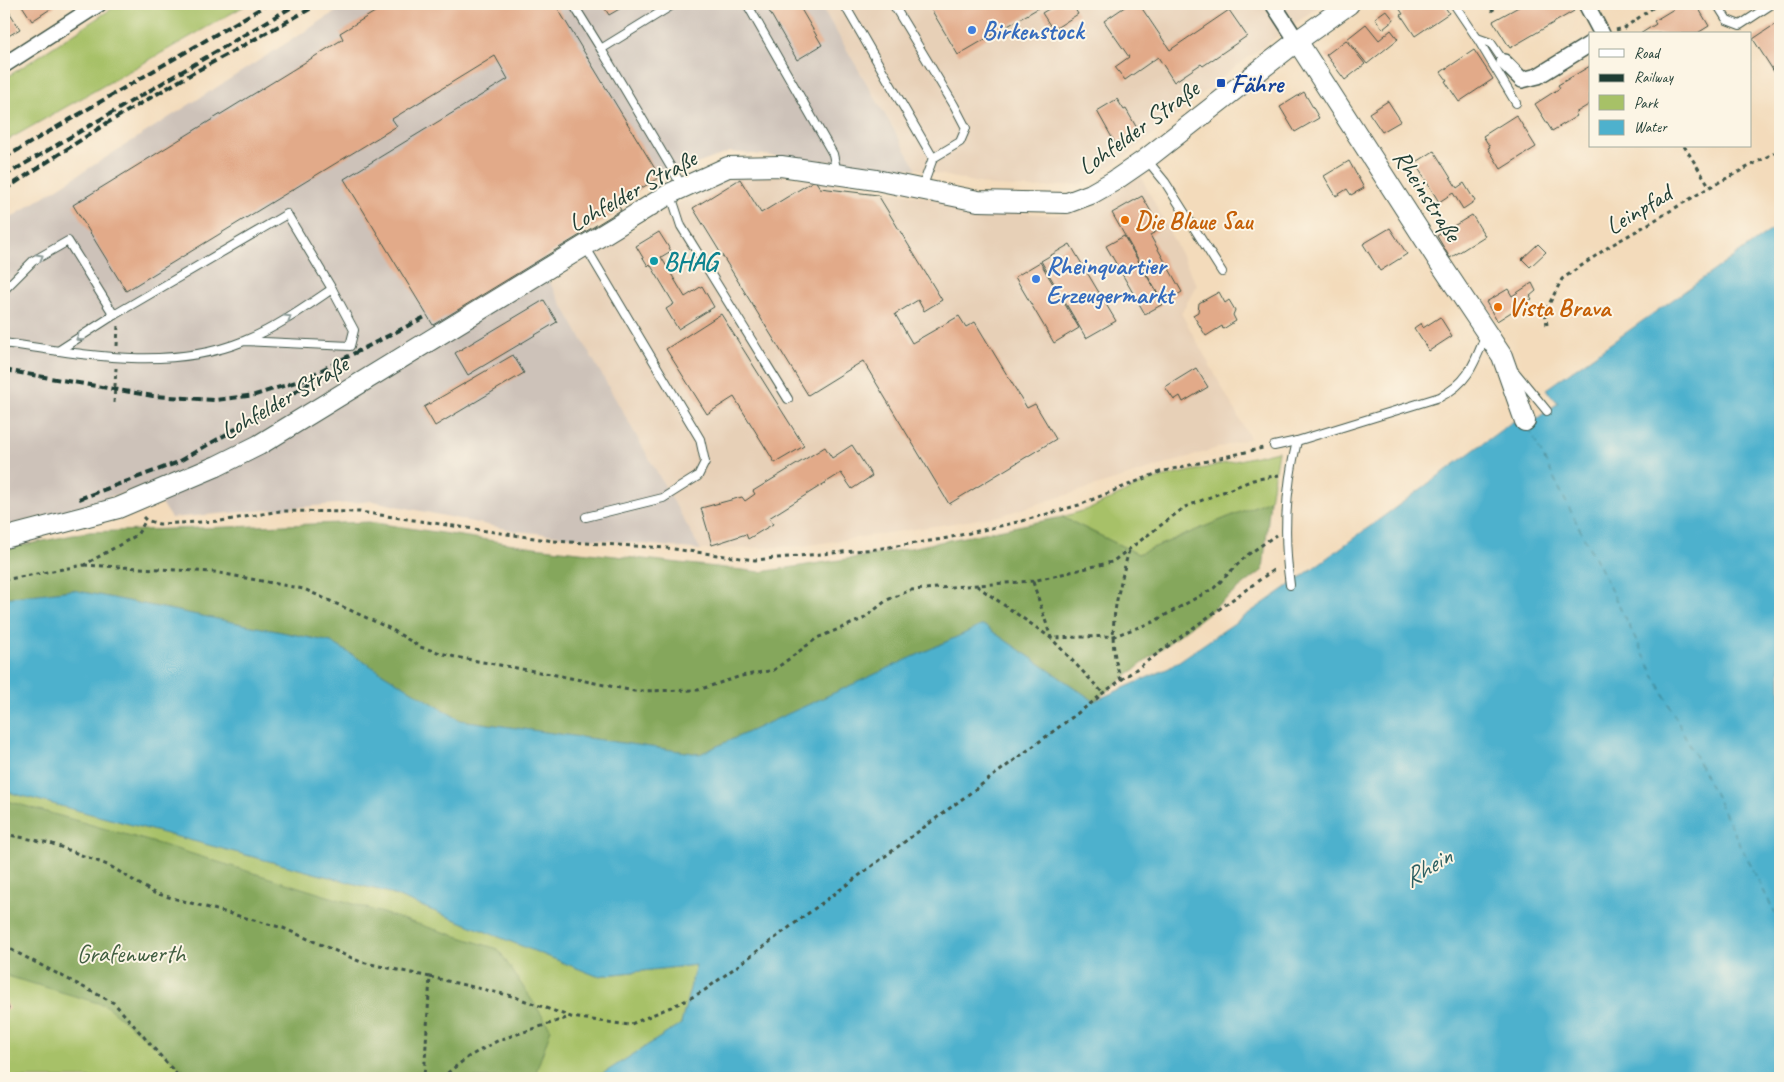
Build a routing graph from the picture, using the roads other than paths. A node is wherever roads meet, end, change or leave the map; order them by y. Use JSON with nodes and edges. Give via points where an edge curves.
{"nodes":[{"id":1,"x":99,"y":4,"type":"edge"},
{"id":2,"x":573,"y":4,"type":"edge"},
{"id":3,"x":674,"y":4,"type":"edge"},
{"id":4,"x":747,"y":4,"type":"edge"},
{"id":5,"x":844,"y":4,"type":"edge"},
{"id":6,"x":893,"y":4,"type":"edge"},
{"id":7,"x":1273,"y":4,"type":"edge"},
{"id":8,"x":1349,"y":4,"type":"edge"},
{"id":9,"x":1454,"y":4,"type":"edge"},
{"id":10,"x":1586,"y":4,"type":"edge"},
{"id":11,"x":1716,"y":4,"type":"edge"},
{"id":12,"x":1772,"y":4,"type":"edge"},
{"id":13,"x":1602,"y":32,"type":"edge"},
{"id":14,"x":1477,"y":38,"type":"junction"},
{"id":15,"x":1297,"y":41,"type":"junction"},
{"id":16,"x":1589,"y":45,"type":"edge"},
{"id":17,"x":601,"y":49,"type":"junction"},
{"id":18,"x":1504,"y":62,"type":"joint"},
{"id":19,"x":4,"y":65,"type":"edge"},
{"id":20,"x":1516,"y":103,"type":"dead end"},
{"id":21,"x":934,"y":158,"type":"junction"},
{"id":22,"x":1146,"y":159,"type":"junction"},
{"id":23,"x":838,"y":174,"type":"junction"},
{"id":24,"x":677,"y":190,"type":"junction"},
{"id":25,"x":922,"y":190,"type":"junction"},
{"id":26,"x":584,"y":246,"type":"junction"},
{"id":27,"x":1222,"y":272,"type":"dead end"},
{"id":28,"x":332,"y":289,"type":"junction"},
{"id":29,"x":4,"y":290,"type":"edge"},
{"id":30,"x":114,"y":315,"type":"junction"},
{"id":31,"x":1487,"y":332,"type":"junction"},
{"id":32,"x":245,"y":341,"type":"junction"},
{"id":33,"x":4,"y":343,"type":"edge"},
{"id":34,"x":58,"y":351,"type":"junction"},
{"id":35,"x":1502,"y":356,"type":"junction"},
{"id":36,"x":788,"y":399,"type":"dead end"},
{"id":37,"x":1547,"y":411,"type":"dead end"},
{"id":38,"x":1525,"y":421,"type":"dead end"},
{"id":39,"x":1297,"y":441,"type":"junction"},
{"id":40,"x":1274,"y":446,"type":"road end"},
{"id":41,"x":586,"y":517,"type":"dead end"},
{"id":42,"x":4,"y":538,"type":"edge"},
{"id":43,"x":1290,"y":585,"type":"dead end"}],
"edges":[{"from":1,"to":19,"type":"street"},
{"from":2,"to":17,"type":"lane"},
{"from":3,"to":17,"type":"lane"},
{"from":4,"to":23,"type":"lane","via":[[833,154]]},
{"from":5,"to":21,"type":"lane"},
{"from":6,"to":21,"type":"lane","via":[[966,128],[960,142]]},
{"from":7,"to":15,"type":"street","name":"Rheinstraße"},
{"from":8,"to":15,"type":"street","name":"Lohfelder Straße"},
{"from":9,"to":14,"type":"lane"},
{"from":10,"to":13,"type":"street"},
{"from":11,"to":12,"type":"lane","via":[[1726,20],[1740,25]]},
{"from":14,"to":18,"type":"lane","via":[[1491,43]]},
{"from":14,"to":20,"type":"lane"},
{"from":15,"to":22,"type":"street","name":"Lohfelder Straße"},
{"from":15,"to":31,"type":"street","name":"Rheinstraße"},
{"from":16,"to":18,"type":"street","via":[[1538,76],[1522,80]]},
{"from":17,"to":24,"type":"lane"},
{"from":21,"to":25,"type":"lane"},
{"from":22,"to":25,"type":"street","name":"Lohfelder Straße","via":[[1092,194],[1067,203],[978,201]]},
{"from":22,"to":27,"type":"lane","via":[[1165,182]]},
{"from":23,"to":24,"type":"street","name":"Lohfelder Straße","via":[[781,166],[728,167]]},
{"from":23,"to":25,"type":"street","name":"Lohfelder Straße"},
{"from":24,"to":26,"type":"street","name":"Lohfelder Straße"},
{"from":24,"to":36,"type":"lane","via":[[681,226]]},
{"from":26,"to":41,"type":"lane","via":[[700,439],[705,462],[698,476],[663,498]]},
{"from":26,"to":42,"type":"street","name":"Lohfelder Straße","via":[[259,445],[130,504]]},
{"from":28,"to":30,"type":"lane","via":[[287,214]]},
{"from":32,"to":28,"type":"lane","one_way":true,"via":[[283,322]]},
{"from":28,"to":32,"type":"lane","via":[[354,330],[350,346]]},
{"from":29,"to":30,"type":"lane","one_way":true,"via":[[33,261],[68,241]]},
{"from":30,"to":34,"type":"lane","one_way":true},
{"from":31,"to":35,"type":"street","name":"Rheinstraße"},
{"from":31,"to":39,"type":"lane","via":[[1470,370],[1451,391]]},
{"from":32,"to":34,"type":"lane","via":[[196,354],[165,357],[103,357]]},
{"from":33,"to":34,"type":"lane"},
{"from":35,"to":37,"type":"lane"},
{"from":35,"to":38,"type":"street","name":"Rheinstraße"},
{"from":39,"to":40,"type":"lane"},
{"from":39,"to":43,"type":"lane","via":[[1287,490],[1286,560]]}]}
